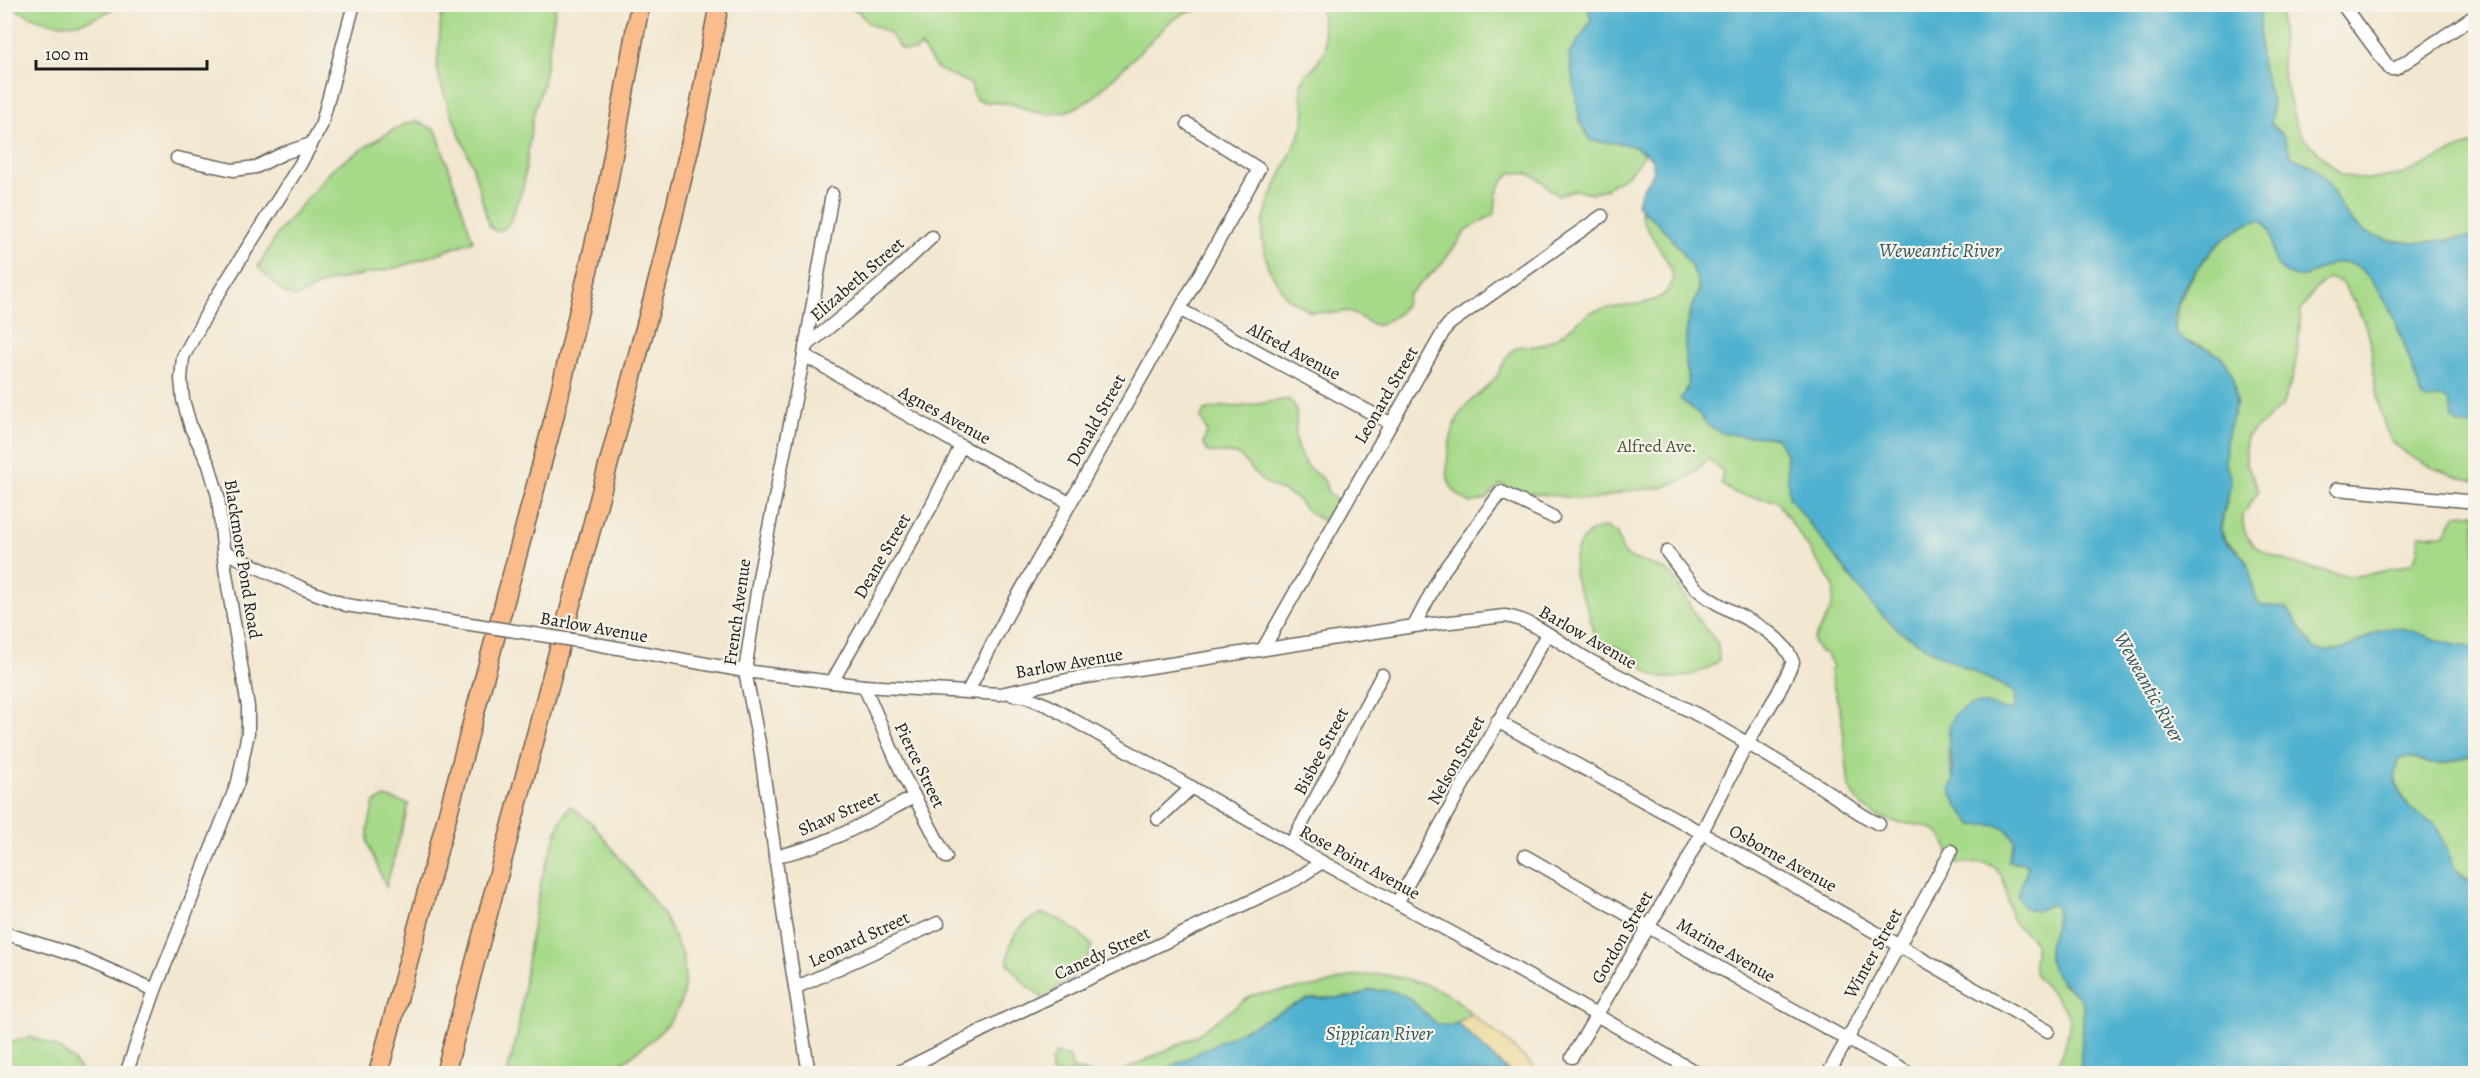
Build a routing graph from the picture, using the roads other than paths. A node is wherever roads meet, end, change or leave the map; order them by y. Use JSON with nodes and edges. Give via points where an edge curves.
{"nodes":[{"id":1,"x":354,"y":4,"type":"edge"},
{"id":2,"x":640,"y":4,"type":"edge"},
{"id":3,"x":719,"y":4,"type":"edge"},
{"id":4,"x":2342,"y":4,"type":"edge"},
{"id":5,"x":2475,"y":15,"type":"edge"},
{"id":6,"x":1188,"y":124,"type":"dead end"},
{"id":7,"x":312,"y":144,"type":"junction"},
{"id":8,"x":177,"y":158,"type":"dead end"},
{"id":9,"x":832,"y":194,"type":"dead end"},
{"id":10,"x":1602,"y":216,"type":"dead end"},
{"id":11,"x":932,"y":237,"type":"dead end"},
{"id":12,"x":1181,"y":310,"type":"junction"},
{"id":13,"x":805,"y":351,"type":"junction"},
{"id":14,"x":1390,"y":423,"type":"junction"},
{"id":15,"x":961,"y":446,"type":"junction"},
{"id":16,"x":2337,"y":489,"type":"dead end"},
{"id":17,"x":2475,"y":502,"type":"edge"},
{"id":18,"x":1070,"y":503,"type":"junction"},
{"id":19,"x":1553,"y":517,"type":"dead end"},
{"id":20,"x":224,"y":551,"type":"junction"},
{"id":21,"x":1667,"y":552,"type":"dead end"},
{"id":22,"x":1413,"y":626,"type":"junction"},
{"id":23,"x":1547,"y":634,"type":"junction"},
{"id":24,"x":1263,"y":650,"type":"junction"},
{"id":25,"x":745,"y":671,"type":"junction"},
{"id":26,"x":1382,"y":675,"type":"dead end"},
{"id":27,"x":832,"y":682,"type":"junction"},
{"id":28,"x":864,"y":686,"type":"junction"},
{"id":29,"x":968,"y":691,"type":"junction"},
{"id":30,"x":1000,"y":694,"type":"junction"},
{"id":31,"x":1497,"y":722,"type":"junction"},
{"id":32,"x":1747,"y":744,"type":"junction"},
{"id":33,"x":1192,"y":787,"type":"junction"},
{"id":34,"x":914,"y":797,"type":"junction"},
{"id":35,"x":1158,"y":819,"type":"dead end"},
{"id":36,"x":1879,"y":824,"type":"dead end"},
{"id":37,"x":1701,"y":833,"type":"junction"},
{"id":38,"x":1291,"y":844,"type":"junction"},
{"id":39,"x":1951,"y":851,"type":"dead end"},
{"id":40,"x":776,"y":856,"type":"junction"},
{"id":41,"x":1525,"y":856,"type":"dead end"},
{"id":42,"x":946,"y":857,"type":"dead end"},
{"id":43,"x":1322,"y":862,"type":"junction"},
{"id":44,"x":1397,"y":903,"type":"junction"},
{"id":45,"x":938,"y":922,"type":"dead end"},
{"id":46,"x":1649,"y":926,"type":"junction"},
{"id":47,"x":4,"y":933,"type":"edge"},
{"id":48,"x":1899,"y":945,"type":"junction"},
{"id":49,"x":795,"y":988,"type":"junction"},
{"id":50,"x":155,"y":990,"type":"junction"},
{"id":51,"x":1597,"y":1015,"type":"junction"},
{"id":52,"x":2048,"y":1030,"type":"dead end"},
{"id":53,"x":1847,"y":1038,"type":"junction"},
{"id":54,"x":1572,"y":1057,"type":"dead end"},
{"id":55,"x":126,"y":1074,"type":"edge"},
{"id":56,"x":378,"y":1074,"type":"edge"},
{"id":57,"x":445,"y":1074,"type":"edge"},
{"id":58,"x":809,"y":1074,"type":"edge"},
{"id":59,"x":895,"y":1074,"type":"edge"},
{"id":60,"x":1699,"y":1074,"type":"edge"},
{"id":61,"x":1828,"y":1074,"type":"edge"},
{"id":62,"x":1910,"y":1074,"type":"edge"}],
"edges":[{"from":1,"to":7,"type":"street","name":"Blackmore Pond Road","via":[[321,126]]},
{"from":2,"to":56,"type":"highway","via":[[607,189],[554,418]]},
{"from":3,"to":57,"type":"highway","via":[[659,276]]},
{"from":4,"to":5,"type":"street","via":[[2390,69]]},
{"from":6,"to":12,"type":"street","name":"Donald Street","via":[[1259,169]]},
{"from":7,"to":8,"type":"street","via":[[239,170]]},
{"from":7,"to":20,"type":"street","name":"Blackmore Pond Road","via":[[183,357],[183,400],[218,496]]},
{"from":9,"to":13,"type":"street","name":"French Avenue"},
{"from":10,"to":14,"type":"street","name":"Leonard Street","via":[[1449,324]]},
{"from":11,"to":13,"type":"street","name":"Elizabeth Street"},
{"from":12,"to":14,"type":"street","name":"Alfred Avenue"},
{"from":12,"to":18,"type":"street","name":"Donald Street"},
{"from":13,"to":15,"type":"street","name":"Agnes Avenue"},
{"from":13,"to":25,"type":"street","name":"French Avenue","via":[[760,572]]},
{"from":14,"to":24,"type":"street","name":"Leonard Street"},
{"from":15,"to":18,"type":"street","name":"Agnes Avenue"},
{"from":15,"to":27,"type":"street","name":"Deane Street","via":[[932,506]]},
{"from":16,"to":17,"type":"street"},
{"from":18,"to":29,"type":"street","name":"Donald Street"},
{"from":19,"to":22,"type":"street","via":[[1501,492],[1441,574]]},
{"from":20,"to":25,"type":"street","name":"Barlow Avenue","bridge":true,"via":[[346,605]]},
{"from":20,"to":50,"type":"street","name":"Blackmore Pond Road","via":[[248,707],[244,756],[238,782]]},
{"from":21,"to":32,"type":"street","name":"Gordon Street","via":[[1701,593],[1776,638],[1789,650],[1793,662]]},
{"from":22,"to":23,"type":"street","name":"Barlow Avenue","via":[[1505,615],[1520,618]]},
{"from":22,"to":24,"type":"street","name":"Barlow Avenue"},
{"from":23,"to":31,"type":"street","name":"Nelson Street"},
{"from":23,"to":32,"type":"street","name":"Barlow Avenue"},
{"from":24,"to":30,"type":"street","name":"Barlow Avenue"},
{"from":25,"to":27,"type":"street","name":"Barlow Avenue"},
{"from":25,"to":40,"type":"street","name":"French Avenue"},
{"from":26,"to":38,"type":"street","name":"Bisbee Street"},
{"from":27,"to":28,"type":"street","name":"Barlow Avenue"},
{"from":28,"to":29,"type":"street","name":"Barlow Avenue"},
{"from":28,"to":34,"type":"street","name":"Pierce Street"},
{"from":29,"to":30,"type":"street","name":"Barlow Avenue"},
{"from":30,"to":33,"type":"street","name":"Rose Point Avenue","via":[[1025,696],[1049,706]]},
{"from":31,"to":37,"type":"street","name":"Osborne Avenue"},
{"from":31,"to":44,"type":"street","name":"Nelson Street"},
{"from":32,"to":36,"type":"street","name":"Barlow Avenue"},
{"from":32,"to":37,"type":"street","name":"Gordon Street"},
{"from":33,"to":35,"type":"street"},
{"from":33,"to":38,"type":"street","name":"Rose Point Avenue"},
{"from":34,"to":40,"type":"street","name":"Shaw Street","via":[[829,840]]},
{"from":34,"to":42,"type":"street","name":"Pierce Street"},
{"from":37,"to":46,"type":"street","name":"Gordon Street"},
{"from":37,"to":48,"type":"street","name":"Osborne Avenue"},
{"from":38,"to":43,"type":"street","name":"Rose Point Avenue"},
{"from":39,"to":48,"type":"street","name":"Winter Street"},
{"from":40,"to":49,"type":"street","name":"French Avenue"},
{"from":41,"to":46,"type":"street","name":"Marine Avenue"},
{"from":43,"to":44,"type":"street","name":"Rose Point Avenue"},
{"from":43,"to":59,"type":"street","name":"Canedy Street","via":[[1295,880]]},
{"from":44,"to":51,"type":"street","name":"Rose Point Avenue"},
{"from":45,"to":49,"type":"street","name":"Leonard Street"},
{"from":46,"to":51,"type":"street","name":"Gordon Street"},
{"from":46,"to":53,"type":"street","name":"Marine Avenue"},
{"from":47,"to":50,"type":"street","via":[[66,952]]},
{"from":48,"to":52,"type":"street","name":"Osborne Avenue"},
{"from":48,"to":53,"type":"street","name":"Winter Street"},
{"from":49,"to":58,"type":"street","name":"French Avenue"},
{"from":50,"to":55,"type":"street","name":"Blackmore Pond Road"},
{"from":51,"to":54,"type":"street","name":"Gordon Street"},
{"from":51,"to":60,"type":"street","name":"Rose Point Avenue"},
{"from":53,"to":61,"type":"street","name":"Winter Street"},
{"from":53,"to":62,"type":"street","name":"Marine Avenue"}]}
